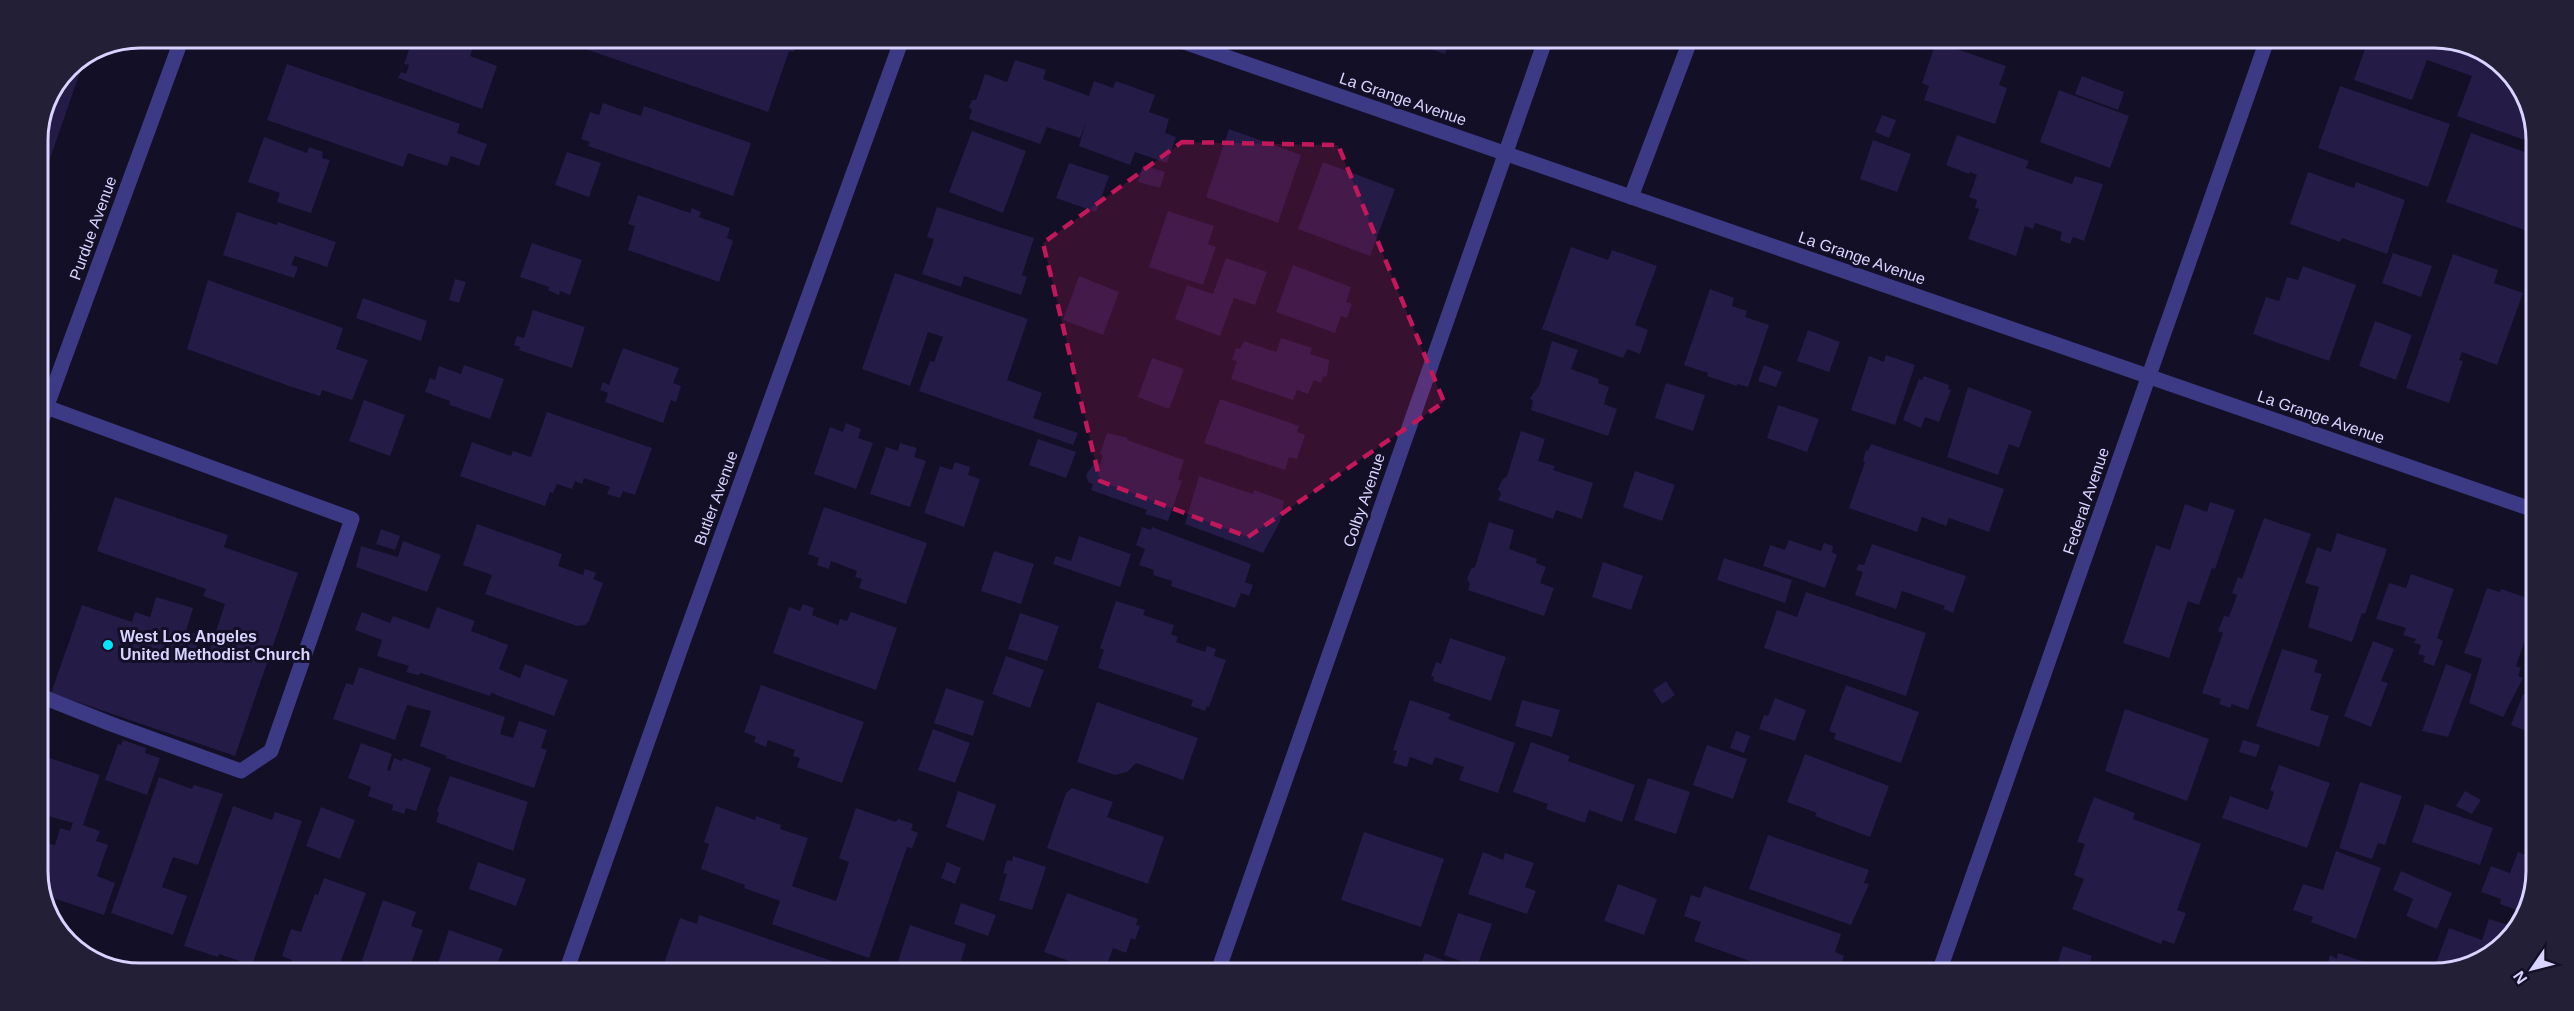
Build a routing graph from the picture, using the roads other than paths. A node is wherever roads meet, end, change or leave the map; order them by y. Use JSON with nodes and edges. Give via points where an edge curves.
{"nodes":[{"id":1,"x":178,"y":48,"type":"edge"},
{"id":2,"x":899,"y":48,"type":"edge"},
{"id":3,"x":1201,"y":48,"type":"edge"},
{"id":4,"x":1542,"y":48,"type":"edge"},
{"id":5,"x":1687,"y":48,"type":"edge"},
{"id":6,"x":2264,"y":48,"type":"edge"},
{"id":7,"x":1505,"y":153,"type":"junction"},
{"id":8,"x":1631,"y":197,"type":"junction"},
{"id":9,"x":2149,"y":377,"type":"junction"},
{"id":10,"x":48,"y":402,"type":"edge"},
{"id":11,"x":48,"y":408,"type":"edge"},
{"id":12,"x":2526,"y":507,"type":"edge"},
{"id":13,"x":48,"y":699,"type":"edge"},
{"id":14,"x":569,"y":963,"type":"edge"},
{"id":15,"x":1221,"y":963,"type":"edge"},
{"id":16,"x":1942,"y":963,"type":"edge"}],
"edges":[{"from":1,"to":10,"type":"street","name":"Purdue Avenue"},
{"from":2,"to":14,"type":"street","name":"Butler Avenue"},
{"from":3,"to":7,"type":"street","name":"La Grange Avenue"},
{"from":4,"to":7,"type":"street","name":"Colby Avenue"},
{"from":5,"to":8,"type":"street"},
{"from":6,"to":9,"type":"street","name":"Federal Avenue"},
{"from":7,"to":8,"type":"street","name":"La Grange Avenue"},
{"from":7,"to":15,"type":"street","name":"Colby Avenue"},
{"from":8,"to":9,"type":"street","name":"La Grange Avenue"},
{"from":9,"to":12,"type":"street","name":"La Grange Avenue"},
{"from":9,"to":16,"type":"street","name":"Federal Avenue"},
{"from":11,"to":13,"type":"street","via":[[352,519],[271,751],[241,771]]}]}
